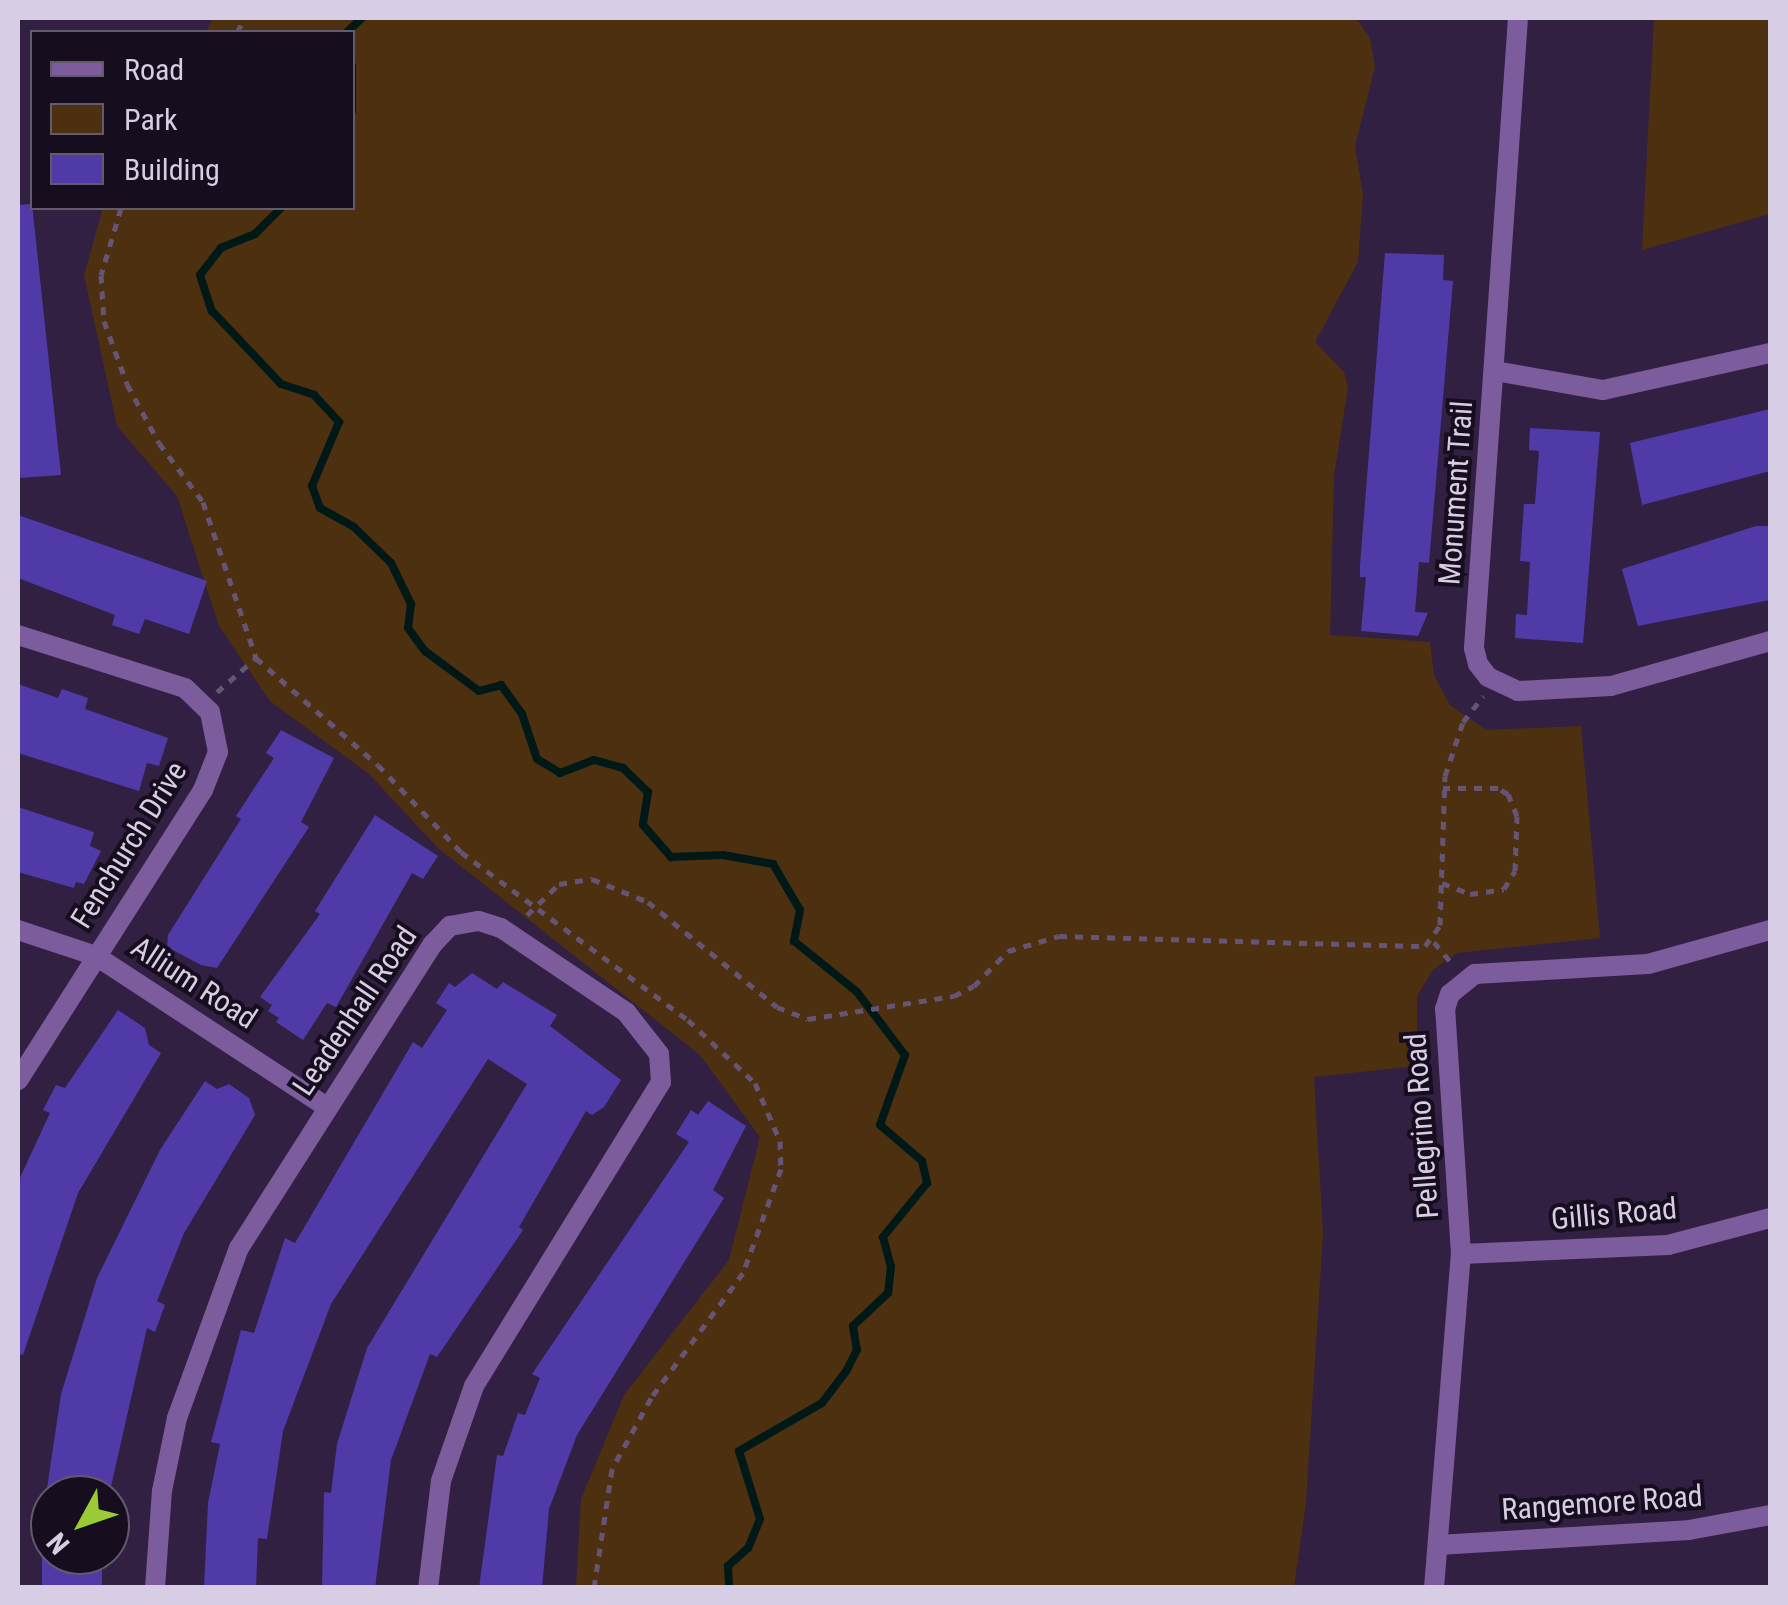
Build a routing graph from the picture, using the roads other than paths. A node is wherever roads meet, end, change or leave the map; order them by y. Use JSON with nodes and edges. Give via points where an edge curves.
{"nodes":[{"id":1,"x":1518,"y":18,"type":"edge"},
{"id":2,"x":1770,"y":353,"type":"edge"},
{"id":3,"x":1495,"y":371,"type":"junction"},
{"id":4,"x":18,"y":635,"type":"edge"},
{"id":5,"x":1770,"y":642,"type":"edge"},
{"id":6,"x":18,"y":930,"type":"edge"},
{"id":7,"x":1770,"y":930,"type":"edge"},
{"id":8,"x":96,"y":956,"type":"junction"},
{"id":9,"x":18,"y":1080,"type":"edge"},
{"id":10,"x":327,"y":1108,"type":"junction"},
{"id":11,"x":1770,"y":1218,"type":"edge"},
{"id":12,"x":1460,"y":1254,"type":"junction"},
{"id":13,"x":1770,"y":1514,"type":"edge"},
{"id":14,"x":1438,"y":1546,"type":"junction"},
{"id":15,"x":155,"y":1588,"type":"edge"},
{"id":16,"x":428,"y":1588,"type":"edge"},
{"id":17,"x":1434,"y":1588,"type":"edge"}],
"edges":[{"from":1,"to":3,"type":"street","name":"Monument Trail"},
{"from":2,"to":3,"type":"street","via":[[1602,390]]},
{"from":3,"to":5,"type":"street","name":"Monument Trail","via":[[1474,648],[1494,682],[1518,691],[1611,686]]},
{"from":4,"to":8,"type":"street","name":"Fenchurch Drive","via":[[185,688],[210,712],[216,733],[218,752],[203,790]]},
{"from":6,"to":8,"type":"street","name":"Allium Road"},
{"from":7,"to":12,"type":"street","name":"Pellegrino Road","via":[[1648,964],[1466,979],[1445,1010]]},
{"from":8,"to":9,"type":"street","name":"Fenchurch Drive"},
{"from":8,"to":10,"type":"street","name":"Allium Road"},
{"from":10,"to":15,"type":"street","name":"Leadenhall Road","via":[[239,1248],[195,1356],[162,1491]]},
{"from":10,"to":16,"type":"street","name":"Leadenhall Road","via":[[433,944],[462,921],[500,928],[610,1001],[659,1054],[661,1082],[652,1104],[474,1386],[441,1481]]},
{"from":11,"to":12,"type":"street","name":"Gillis Road","via":[[1668,1245]]},
{"from":12,"to":14,"type":"street","name":"Pellegrino Road"},
{"from":13,"to":14,"type":"street","name":"Rangemore Road","via":[[1689,1530]]},
{"from":14,"to":17,"type":"street","name":"Pellegrino Road"}]}
